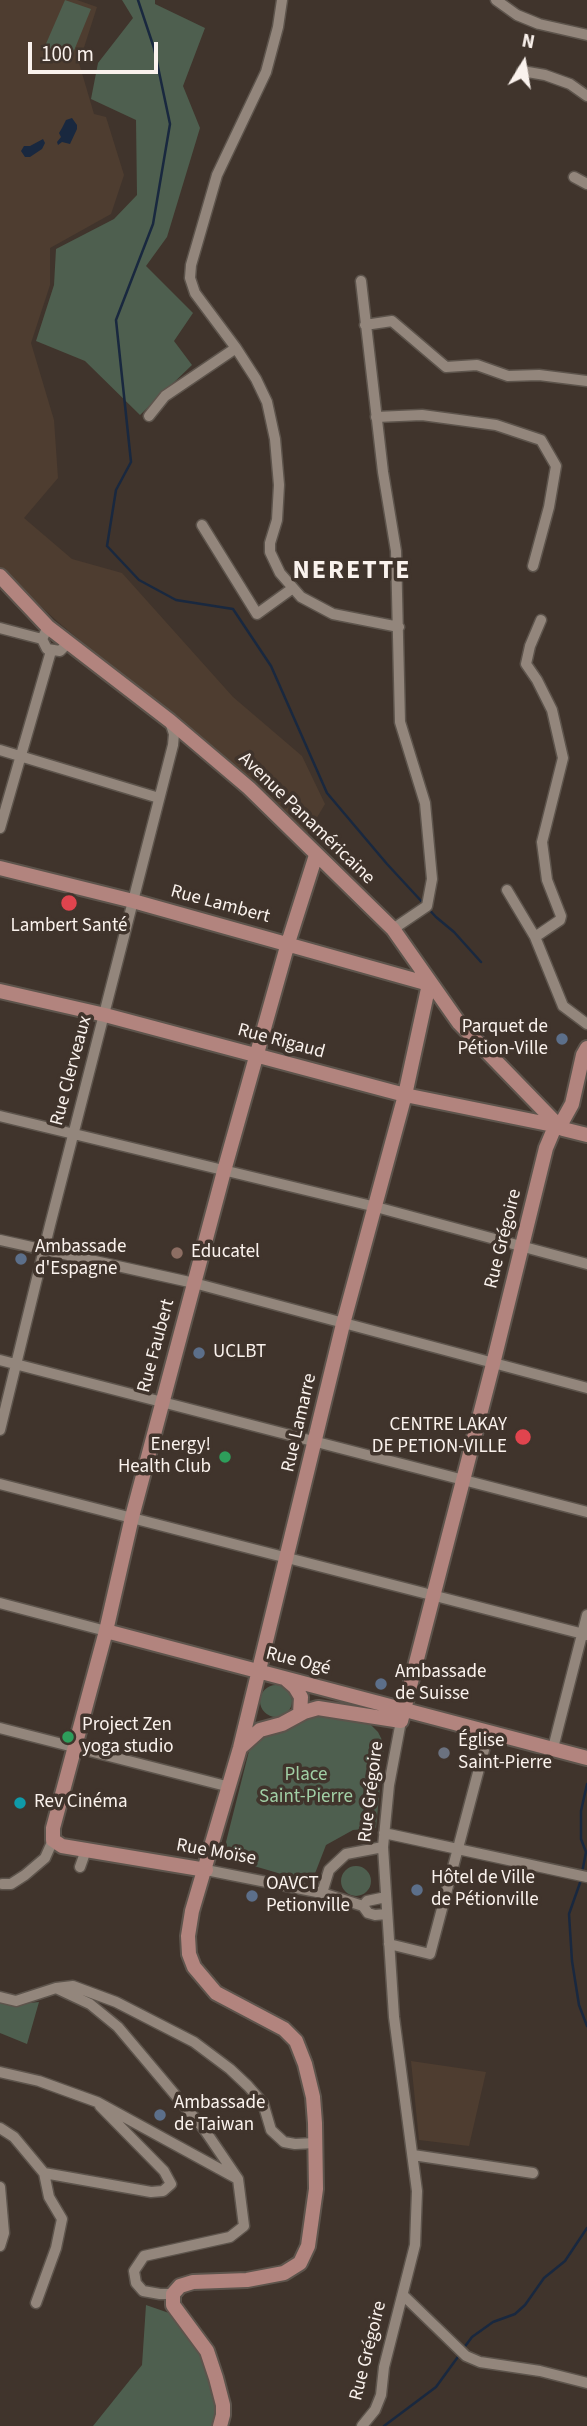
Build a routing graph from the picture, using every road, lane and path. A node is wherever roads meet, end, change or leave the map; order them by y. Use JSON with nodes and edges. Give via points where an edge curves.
{"nodes":[{"id":1,"x":282,"y":0,"type":"edge"},
{"id":2,"x":496,"y":0,"type":"edge"},
{"id":3,"x":587,"y":35,"type":"edge"},
{"id":4,"x":522,"y":71,"type":"dead end"},
{"id":5,"x":587,"y":96,"type":"edge"},
{"id":6,"x":574,"y":177,"type":"dead end"},
{"id":7,"x":587,"y":184,"type":"edge"},
{"id":8,"x":360,"y":281,"type":"dead end"},
{"id":9,"x":365,"y":325,"type":"junction"},
{"id":10,"x":236,"y":348,"type":"junction"},
{"id":11,"x":587,"y":382,"type":"edge"},
{"id":12,"x":149,"y":416,"type":"dead end"},
{"id":13,"x":376,"y":417,"type":"junction"},
{"id":14,"x":202,"y":525,"type":"dead end"},
{"id":15,"x":533,"y":566,"type":"dead end"},
{"id":16,"x":0,"y":576,"type":"edge"},
{"id":17,"x":293,"y":588,"type":"junction"},
{"id":18,"x":541,"y":620,"type":"dead end"},
{"id":19,"x":399,"y":627,"type":"junction"},
{"id":20,"x":0,"y":628,"type":"edge"},
{"id":21,"x":45,"y":633,"type":"junction"},
{"id":22,"x":68,"y":643,"type":"junction"},
{"id":23,"x":51,"y":651,"type":"junction"},
{"id":24,"x":170,"y":721,"type":"junction"},
{"id":25,"x":0,"y":750,"type":"edge"},
{"id":26,"x":20,"y":755,"type":"junction"},
{"id":27,"x":159,"y":798,"type":"junction"},
{"id":28,"x":0,"y":828,"type":"edge"},
{"id":29,"x":316,"y":855,"type":"junction"},
{"id":30,"x":0,"y":868,"type":"edge"},
{"id":31,"x":506,"y":890,"type":"dead end"},
{"id":32,"x":133,"y":901,"type":"junction"},
{"id":33,"x":393,"y":929,"type":"junction"},
{"id":34,"x":535,"y":937,"type":"junction"},
{"id":35,"x":288,"y":943,"type":"junction"},
{"id":36,"x":429,"y":984,"type":"junction"},
{"id":37,"x":0,"y":991,"type":"edge"},
{"id":38,"x":105,"y":1015,"type":"junction"},
{"id":39,"x":587,"y":1024,"type":"edge"},
{"id":40,"x":587,"y":1048,"type":"edge"},
{"id":41,"x":257,"y":1055,"type":"junction"},
{"id":42,"x":405,"y":1095,"type":"junction"},
{"id":43,"x":0,"y":1116,"type":"edge"},
{"id":44,"x":557,"y":1125,"type":"junction"},
{"id":45,"x":73,"y":1135,"type":"junction"},
{"id":46,"x":587,"y":1135,"type":"edge"},
{"id":47,"x":223,"y":1171,"type":"junction"},
{"id":48,"x":376,"y":1207,"type":"junction"},
{"id":49,"x":0,"y":1240,"type":"edge"},
{"id":50,"x":522,"y":1247,"type":"junction"},
{"id":51,"x":44,"y":1250,"type":"junction"},
{"id":52,"x":587,"y":1264,"type":"edge"},
{"id":53,"x":194,"y":1283,"type":"junction"},
{"id":54,"x":343,"y":1324,"type":"junction"},
{"id":55,"x":0,"y":1360,"type":"edge"},
{"id":56,"x":16,"y":1364,"type":"junction"},
{"id":57,"x":493,"y":1364,"type":"junction"},
{"id":58,"x":587,"y":1388,"type":"edge"},
{"id":59,"x":161,"y":1403,"type":"junction"},
{"id":60,"x":0,"y":1430,"type":"edge"},
{"id":61,"x":316,"y":1441,"type":"junction"},
{"id":62,"x":463,"y":1479,"type":"junction"},
{"id":63,"x":0,"y":1484,"type":"edge"},
{"id":64,"x":587,"y":1512,"type":"edge"},
{"id":65,"x":132,"y":1517,"type":"junction"},
{"id":66,"x":288,"y":1559,"type":"junction"},
{"id":67,"x":432,"y":1595,"type":"junction"},
{"id":68,"x":0,"y":1603,"type":"edge"},
{"id":69,"x":587,"y":1615,"type":"edge"},
{"id":70,"x":106,"y":1631,"type":"junction"},
{"id":71,"x":584,"y":1634,"type":"edge"},
{"id":72,"x":258,"y":1672,"type":"junction"},
{"id":73,"x":286,"y":1679,"type":"junction"},
{"id":74,"x":253,"y":1697,"type":"junction"},
{"id":75,"x":300,"y":1714,"type":"junction"},
{"id":76,"x":402,"y":1715,"type":"junction"},
{"id":77,"x":270,"y":1727,"type":"junction"},
{"id":78,"x":0,"y":1728,"type":"edge"},
{"id":79,"x":489,"y":1731,"type":"junction"},
{"id":80,"x":74,"y":1748,"type":"junction"},
{"id":81,"x":240,"y":1748,"type":"junction"},
{"id":82,"x":553,"y":1748,"type":"junction"},
{"id":83,"x":587,"y":1758,"type":"edge"},
{"id":84,"x":230,"y":1787,"type":"junction"},
{"id":85,"x":384,"y":1833,"type":"junction"},
{"id":86,"x":58,"y":1843,"type":"junction"},
{"id":87,"x":383,"y":1847,"type":"junction"},
{"id":88,"x":456,"y":1849,"type":"junction"},
{"id":89,"x":86,"y":1850,"type":"junction"},
{"id":90,"x":80,"y":1867,"type":"dead end"},
{"id":91,"x":206,"y":1870,"type":"junction"},
{"id":92,"x":587,"y":1877,"type":"edge"},
{"id":93,"x":2,"y":1884,"type":"edge"},
{"id":94,"x":322,"y":1893,"type":"junction"},
{"id":95,"x":386,"y":1897,"type":"junction"},
{"id":96,"x":363,"y":1906,"type":"junction"},
{"id":97,"x":387,"y":1914,"type":"junction"},
{"id":98,"x":389,"y":1944,"type":"junction"},
{"id":99,"x":56,"y":1988,"type":"junction"},
{"id":100,"x":0,"y":1997,"type":"edge"},
{"id":101,"x":0,"y":2072,"type":"edge"},
{"id":102,"x":97,"y":2102,"type":"junction"},
{"id":103,"x":0,"y":2128,"type":"edge"},
{"id":104,"x":315,"y":2143,"type":"junction"},
{"id":105,"x":413,"y":2155,"type":"junction"},
{"id":106,"x":533,"y":2173,"type":"dead end"},
{"id":107,"x":44,"y":2174,"type":"junction"},
{"id":108,"x":238,"y":2179,"type":"junction"},
{"id":109,"x":0,"y":2187,"type":"edge"},
{"id":110,"x":0,"y":2246,"type":"edge"},
{"id":111,"x":173,"y":2294,"type":"junction"},
{"id":112,"x":403,"y":2295,"type":"junction"},
{"id":113,"x":36,"y":2303,"type":"dead end"},
{"id":114,"x":587,"y":2383,"type":"edge"},
{"id":115,"x":220,"y":2426,"type":"edge"},
{"id":116,"x":362,"y":2426,"type":"edge"}],
"edges":[{"from":1,"to":10,"type":"street","via":[[266,72],[217,176],[191,265],[195,293]]},
{"from":2,"to":3,"type":"street","via":[[539,24]]},
{"from":4,"to":5,"type":"street","via":[[570,84]]},
{"from":6,"to":7,"type":"street"},
{"from":8,"to":9,"type":"street"},
{"from":9,"to":11,"type":"street","via":[[392,321],[446,367],[477,365],[508,376]]},
{"from":9,"to":13,"type":"street"},
{"from":10,"to":12,"type":"street","via":[[166,396]]},
{"from":10,"to":17,"type":"street","via":[[267,402],[279,485],[270,552]]},
{"from":13,"to":15,"type":"street","via":[[422,415],[496,425],[541,440],[556,466]]},
{"from":13,"to":19,"type":"street","via":[[396,551]]},
{"from":14,"to":17,"type":"street","via":[[257,614]]},
{"from":16,"to":21,"type":"main road","name":"Avenue Panaméricaine"},
{"from":17,"to":19,"type":"street","via":[[333,614]]},
{"from":18,"to":34,"type":"street","via":[[526,664],[552,710],[563,758],[542,842],[547,880],[561,916]]},
{"from":19,"to":33,"type":"street","via":[[400,722],[425,803],[432,880],[427,906]]},
{"from":20,"to":21,"type":"street"},
{"from":21,"to":22,"type":"main road","name":"Avenue Panaméricaine"},
{"from":21,"to":23,"type":"street","via":[[44,646]]},
{"from":22,"to":23,"type":"street","via":[[63,650]]},
{"from":22,"to":24,"type":"main road","name":"Avenue Panaméricaine"},
{"from":23,"to":26,"type":"street"},
{"from":24,"to":27,"type":"street","name":"Rue Clerveaux","via":[[173,744]]},
{"from":24,"to":29,"type":"main road","name":"Avenue Panaméricaine","via":[[249,788]]},
{"from":25,"to":26,"type":"street"},
{"from":26,"to":27,"type":"street"},
{"from":26,"to":28,"type":"street"},
{"from":27,"to":32,"type":"street","name":"Rue Clerveaux"},
{"from":29,"to":33,"type":"main road","name":"Avenue Panaméricaine"},
{"from":29,"to":35,"type":"main road","name":"Rue Faubert"},
{"from":30,"to":32,"type":"main road","name":"Rue Lambert"},
{"from":31,"to":34,"type":"street"},
{"from":32,"to":35,"type":"main road","name":"Rue Lambert"},
{"from":32,"to":38,"type":"street","name":"Rue Clerveaux"},
{"from":33,"to":36,"type":"main road","name":"Avenue Panaméricaine"},
{"from":34,"to":39,"type":"street","via":[[563,1006]]},
{"from":35,"to":36,"type":"main road","name":"Rue Lambert"},
{"from":35,"to":41,"type":"main road","name":"Rue Faubert"},
{"from":36,"to":42,"type":"main road","name":"Rue Lamarre"},
{"from":36,"to":44,"type":"main road","name":"Avenue Panaméricaine","via":[[459,1023]]},
{"from":37,"to":38,"type":"main road","name":"Rue Rigaud"},
{"from":38,"to":41,"type":"main road","name":"Rue Rigaud"},
{"from":38,"to":45,"type":"street","name":"Rue Clerveaux"},
{"from":40,"to":44,"type":"main road","name":"Rue Grégoire","via":[[572,1104]]},
{"from":41,"to":42,"type":"main road","name":"Rue Rigaud"},
{"from":41,"to":47,"type":"main road","name":"Rue Faubert"},
{"from":42,"to":44,"type":"main road","name":"Rue Rigaud"},
{"from":42,"to":48,"type":"main road","name":"Rue Lamarre"},
{"from":43,"to":45,"type":"street"},
{"from":44,"to":46,"type":"main road","name":"Rue Rigaud"},
{"from":44,"to":50,"type":"main road","name":"Rue Grégoire","via":[[546,1148]]},
{"from":45,"to":47,"type":"street"},
{"from":45,"to":51,"type":"street","name":"Rue Clerveaux"},
{"from":47,"to":48,"type":"street"},
{"from":47,"to":53,"type":"main road","name":"Rue Faubert"},
{"from":48,"to":50,"type":"street"},
{"from":48,"to":54,"type":"main road","name":"Rue Lamarre"},
{"from":49,"to":51,"type":"street"},
{"from":50,"to":52,"type":"street"},
{"from":50,"to":57,"type":"main road","name":"Rue Grégoire"},
{"from":51,"to":53,"type":"street"},
{"from":51,"to":56,"type":"street","name":"Rue Clerveaux"},
{"from":53,"to":54,"type":"street"},
{"from":53,"to":59,"type":"main road","name":"Rue Faubert"},
{"from":54,"to":57,"type":"street"},
{"from":54,"to":61,"type":"main road","name":"Rue Lamarre"},
{"from":55,"to":56,"type":"street"},
{"from":56,"to":59,"type":"street"},
{"from":56,"to":60,"type":"street","name":"Rue Clerveaux"},
{"from":57,"to":58,"type":"street"},
{"from":57,"to":62,"type":"main road","name":"Rue Grégoire"},
{"from":59,"to":61,"type":"street"},
{"from":59,"to":65,"type":"main road","name":"Rue Faubert"},
{"from":61,"to":62,"type":"street"},
{"from":61,"to":66,"type":"main road","name":"Rue Lamarre"},
{"from":62,"to":64,"type":"street"},
{"from":62,"to":67,"type":"main road","name":"Rue Grégoire"},
{"from":63,"to":65,"type":"street"},
{"from":65,"to":66,"type":"street"},
{"from":65,"to":70,"type":"main road","name":"Rue Faubert"},
{"from":66,"to":67,"type":"street"},
{"from":66,"to":72,"type":"main road","name":"Rue Lamarre"},
{"from":67,"to":71,"type":"street"},
{"from":67,"to":76,"type":"main road","name":"Rue Grégoire"},
{"from":68,"to":70,"type":"street","name":"Rue Ogé"},
{"from":69,"to":71,"type":"street"},
{"from":70,"to":72,"type":"main road","name":"Rue Ogé"},
{"from":70,"to":80,"type":"main road","name":"Rue Faubert"},
{"from":71,"to":82,"type":"street"},
{"from":72,"to":73,"type":"main road","name":"Rue Ogé"},
{"from":72,"to":74,"type":"main road","name":"Rue Lamarre"},
{"from":73,"to":75,"type":"main road","via":[[301,1697]]},
{"from":73,"to":76,"type":"main road","name":"Rue Ogé"},
{"from":74,"to":77,"type":"main road","via":[[256,1713]]},
{"from":74,"to":81,"type":"main road","name":"Rue Lamarre"},
{"from":75,"to":76,"type":"main road","via":[[325,1707]]},
{"from":75,"to":77,"type":"main road"},
{"from":76,"to":79,"type":"main road","name":"Rue Ogé"},
{"from":76,"to":85,"type":"street","name":"Rue Grégoire"},
{"from":77,"to":81,"type":"main road","via":[[256,1732]]},
{"from":78,"to":80,"type":"street"},
{"from":79,"to":82,"type":"main road","name":"Rue Ogé"},
{"from":79,"to":88,"type":"street"},
{"from":80,"to":84,"type":"street"},
{"from":80,"to":86,"type":"main road","name":"Rue Faubert","via":[[53,1828]]},
{"from":81,"to":84,"type":"main road","name":"Rue Lamarre"},
{"from":82,"to":83,"type":"main road","name":"Rue Ogé"},
{"from":84,"to":91,"type":"main road","name":"Rue Lamarre"},
{"from":85,"to":87,"type":"street","name":"Rue Grégoire"},
{"from":85,"to":88,"type":"street"},
{"from":86,"to":89,"type":"main road","name":"Rue Moïse"},
{"from":86,"to":93,"type":"street","via":[[25,1875]]},
{"from":87,"to":94,"type":"street","via":[[346,1854],[329,1870]]},
{"from":87,"to":95,"type":"street","name":"Rue Grégoire"},
{"from":88,"to":92,"type":"street"},
{"from":88,"to":98,"type":"street","via":[[430,1954]]},
{"from":89,"to":90,"type":"street"},
{"from":89,"to":91,"type":"main road","name":"Rue Moïse"},
{"from":91,"to":94,"type":"street","name":"Rue Moïse"},
{"from":91,"to":104,"type":"main road","name":"Rue Lamarre","via":[[188,1936],[194,1967],[216,1993],[284,2029],[296,2041],[313,2097]]},
{"from":94,"to":96,"type":"street","name":"Rue Moïse"},
{"from":95,"to":96,"type":"street"},
{"from":95,"to":97,"type":"street","name":"Rue Grégoire"},
{"from":96,"to":97,"type":"street","name":"Rue Moïse","via":[[368,1913]]},
{"from":97,"to":98,"type":"street","name":"Rue Grégoire"},
{"from":98,"to":105,"type":"street","name":"Rue Grégoire"},
{"from":99,"to":100,"type":"street","via":[[16,2001]]},
{"from":99,"to":104,"type":"street","via":[[73,1986],[93,1992],[194,2042],[248,2086],[263,2103],[271,2130],[284,2142]]},
{"from":99,"to":108,"type":"street","via":[[90,2004],[118,2026],[204,2129]]},
{"from":101,"to":102,"type":"street"},
{"from":102,"to":107,"type":"street","via":[[164,2171],[171,2184],[163,2191],[151,2192]]},
{"from":102,"to":108,"type":"street"},
{"from":103,"to":107,"type":"street","via":[[14,2137]]},
{"from":104,"to":111,"type":"main road","name":"Rue Lamarre","via":[[311,2232],[300,2263],[284,2273],[247,2280],[193,2282]]},
{"from":105,"to":106,"type":"street"},
{"from":105,"to":112,"type":"street","name":"Rue Grégoire","via":[[415,2245]]},
{"from":107,"to":113,"type":"street","via":[[49,2197],[62,2218],[57,2248]]},
{"from":108,"to":111,"type":"street","via":[[244,2226],[230,2237],[144,2256],[134,2271],[143,2291]]},
{"from":109,"to":110,"type":"street","via":[[4,2233]]},
{"from":111,"to":115,"type":"main road","via":[[173,2305],[207,2351],[223,2405]]},
{"from":112,"to":114,"type":"street","via":[[466,2356]]},
{"from":112,"to":116,"type":"street","name":"Rue Grégoire","via":[[381,2395]]}]}
